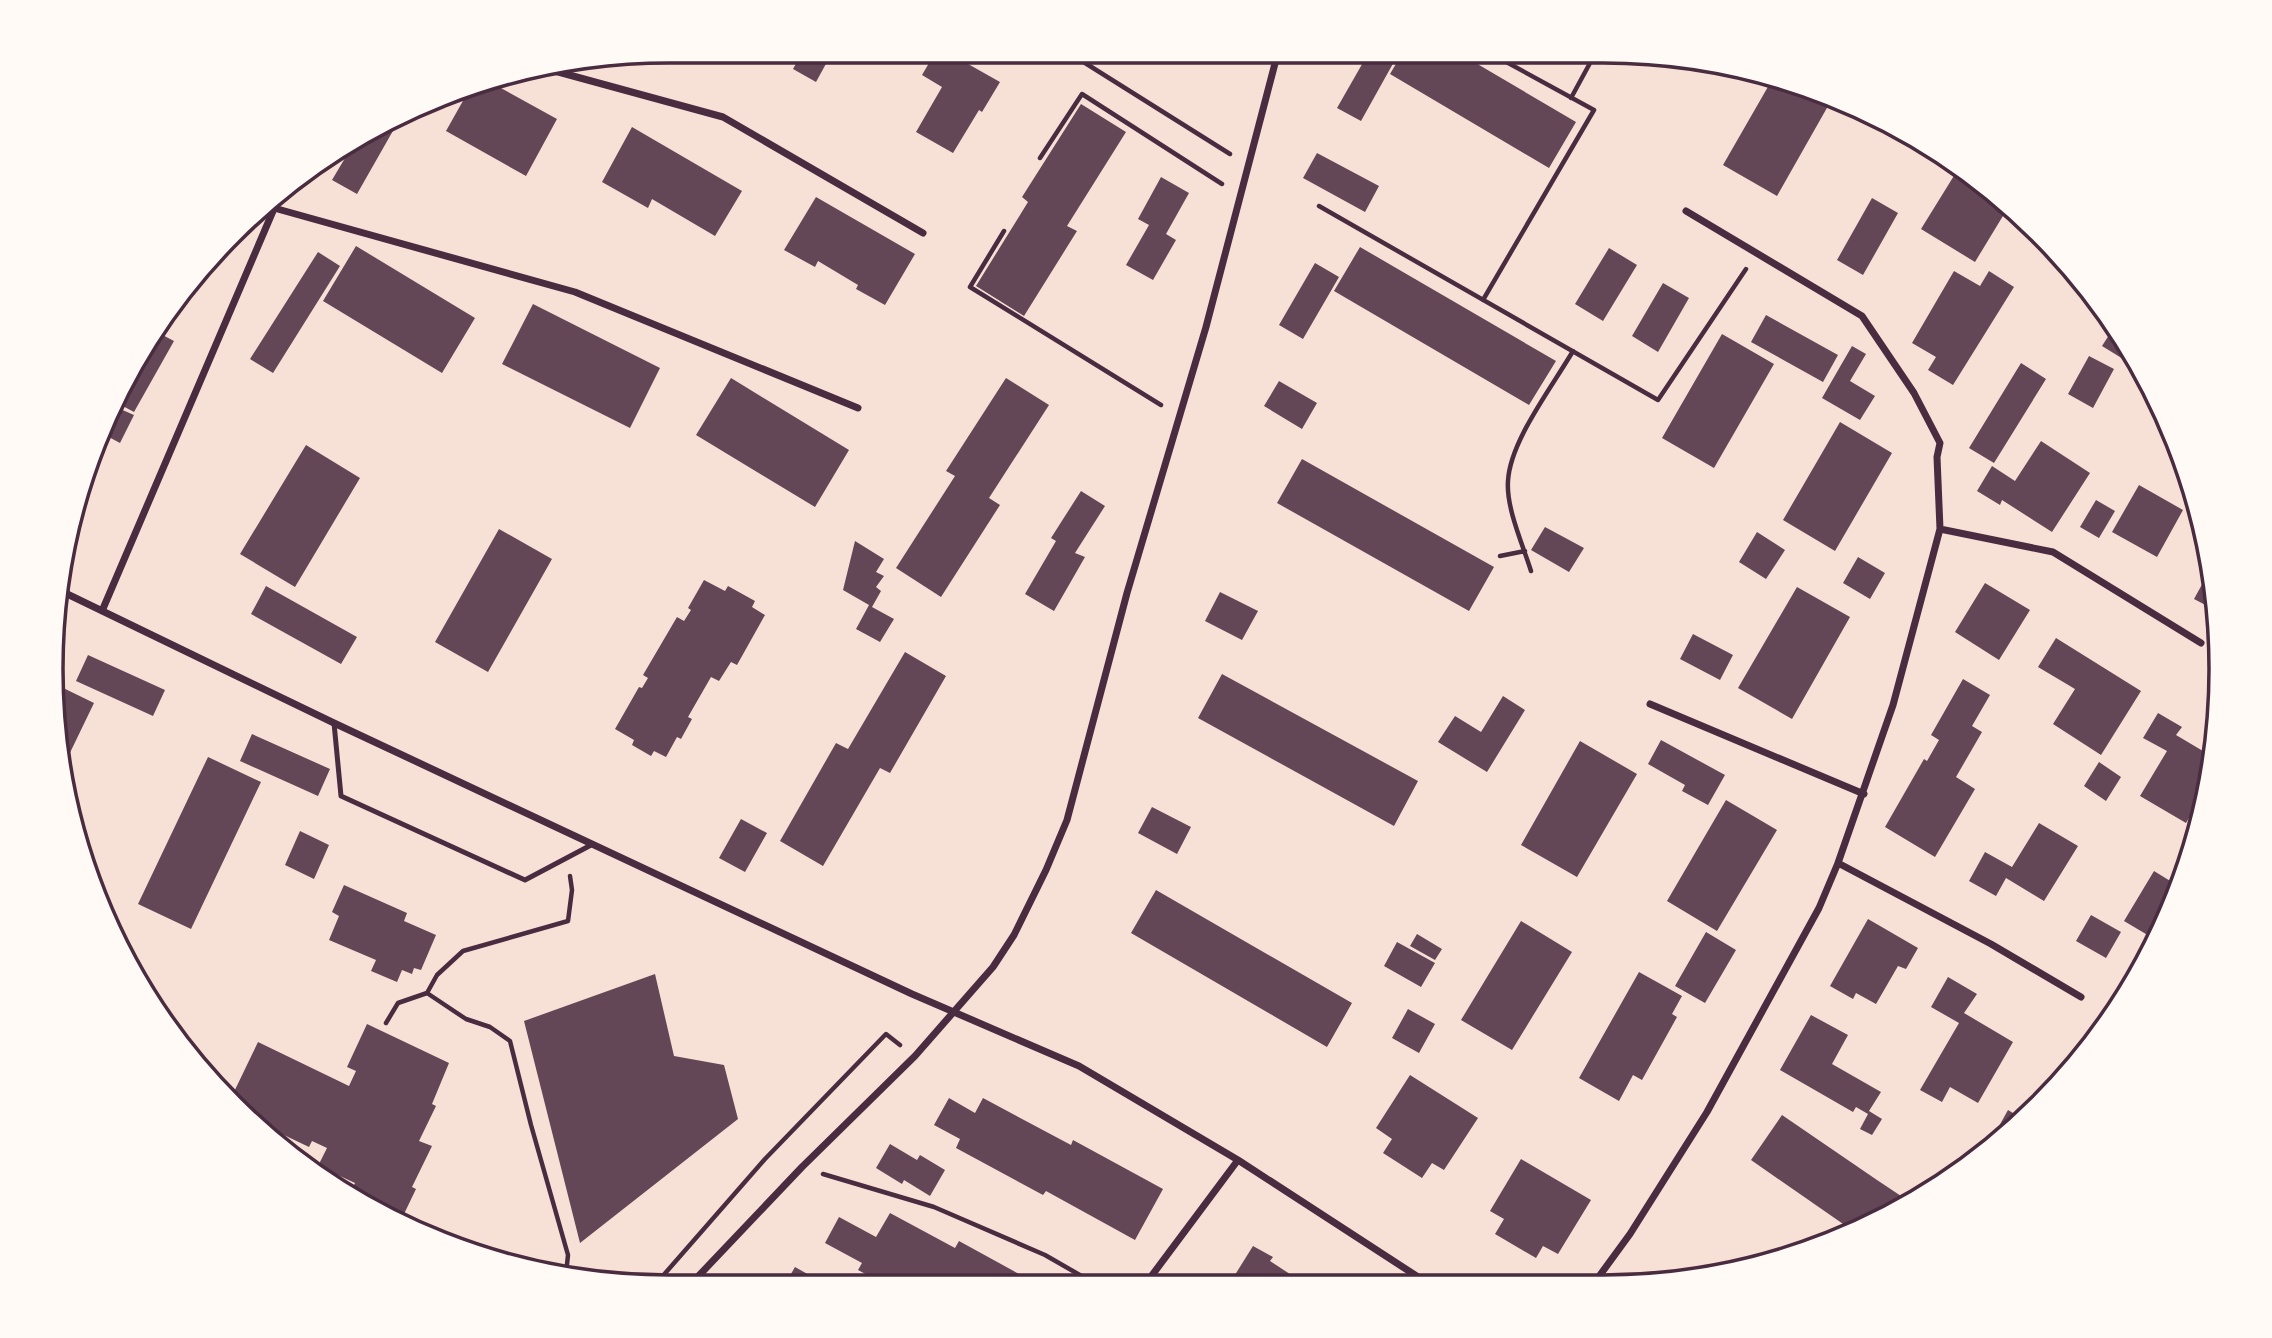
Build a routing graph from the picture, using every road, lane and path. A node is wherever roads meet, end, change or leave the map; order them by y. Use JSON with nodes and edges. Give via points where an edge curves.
{"nodes":[{"id":1,"x":1085,"y":63,"type":"edge"},
{"id":2,"x":1275,"y":63,"type":"edge"},
{"id":3,"x":1508,"y":63,"type":"edge"},
{"id":4,"x":1590,"y":63,"type":"edge"},
{"id":5,"x":562,"y":73,"type":"edge"},
{"id":6,"x":1571,"y":98,"type":"junction"},
{"id":7,"x":1041,"y":158,"type":"dead end"},
{"id":8,"x":1248,"y":166,"type":"junction"},
{"id":9,"x":1241,"y":196,"type":"junction"},
{"id":10,"x":1319,"y":206,"type":"dead end"},
{"id":11,"x":274,"y":208,"type":"edge"},
{"id":12,"x":273,"y":209,"type":"edge"},
{"id":13,"x":1686,"y":211,"type":"dead end"},
{"id":14,"x":1004,"y":232,"type":"dead end"},
{"id":15,"x":923,"y":233,"type":"dead end"},
{"id":16,"x":1756,"y":254,"type":"junction"},
{"id":17,"x":1483,"y":300,"type":"junction"},
{"id":18,"x":1573,"y":351,"type":"junction"},
{"id":19,"x":858,"y":408,"type":"dead end"},
{"id":20,"x":1180,"y":417,"type":"junction"},
{"id":21,"x":1940,"y":529,"type":"junction"},
{"id":22,"x":1525,"y":551,"type":"junction"},
{"id":23,"x":1500,"y":556,"type":"dead end"},
{"id":24,"x":1531,"y":570,"type":"dead end"},
{"id":25,"x":68,"y":594,"type":"edge"},
{"id":26,"x":103,"y":611,"type":"junction"},
{"id":27,"x":2202,"y":643,"type":"dead end"},
{"id":28,"x":1650,"y":704,"type":"dead end"},
{"id":29,"x":334,"y":723,"type":"junction"},
{"id":30,"x":1864,"y":793,"type":"junction"},
{"id":31,"x":593,"y":844,"type":"junction"},
{"id":32,"x":566,"y":858,"type":"junction"},
{"id":33,"x":1838,"y":863,"type":"junction"},
{"id":34,"x":427,"y":993,"type":"junction"},
{"id":35,"x":2081,"y":997,"type":"dead end"},
{"id":36,"x":955,"y":1012,"type":"junction"},
{"id":37,"x":386,"y":1023,"type":"dead end"},
{"id":38,"x":915,"y":1056,"type":"junction"},
{"id":39,"x":1238,"y":1160,"type":"junction"},
{"id":40,"x":802,"y":1167,"type":"junction"},
{"id":41,"x":567,"y":1266,"type":"edge"},
{"id":42,"x":664,"y":1275,"type":"edge"},
{"id":43,"x":700,"y":1275,"type":"edge"},
{"id":44,"x":1080,"y":1275,"type":"edge"},
{"id":45,"x":1152,"y":1275,"type":"edge"},
{"id":46,"x":1415,"y":1275,"type":"edge"},
{"id":47,"x":1600,"y":1275,"type":"edge"}],
"edges":[{"from":1,"to":8,"type":"path"},
{"from":2,"to":8,"type":"street"},
{"from":3,"to":6,"type":"path"},
{"from":4,"to":6,"type":"path"},
{"from":5,"to":15,"type":"street","via":[[723,117]]},
{"from":6,"to":17,"type":"path","via":[[1594,110]]},
{"from":7,"to":9,"type":"path","via":[[1082,94]]},
{"from":8,"to":9,"type":"street"},
{"from":9,"to":20,"type":"street"},
{"from":10,"to":17,"type":"path"},
{"from":11,"to":19,"type":"street","via":[[576,292]]},
{"from":12,"to":26,"type":"street"},
{"from":13,"to":16,"type":"street"},
{"from":14,"to":20,"type":"path","via":[[970,287]]},
{"from":16,"to":18,"type":"path","via":[[1658,400]]},
{"from":16,"to":21,"type":"street","via":[[1862,316],[1914,393],[1940,443]]},
{"from":17,"to":18,"type":"path"},
{"from":18,"to":22,"type":"path","via":[[1517,443],[1511,466],[1508,482],[1513,514]]},
{"from":20,"to":36,"type":"street","via":[[1059,843],[1014,935]]},
{"from":21,"to":27,"type":"street","via":[[2053,552]]},
{"from":21,"to":30,"type":"street","via":[[1893,705]]},
{"from":22,"to":23,"type":"path"},
{"from":22,"to":24,"type":"path"},
{"from":25,"to":26,"type":"street"},
{"from":26,"to":29,"type":"street"},
{"from":28,"to":30,"type":"street"},
{"from":29,"to":31,"type":"street"},
{"from":29,"to":32,"type":"lane","via":[[341,796],[525,880]]},
{"from":30,"to":33,"type":"street"},
{"from":31,"to":32,"type":"lane"},
{"from":31,"to":36,"type":"street"},
{"from":32,"to":34,"type":"path","via":[[572,890],[568,921],[463,951],[437,975]]},
{"from":33,"to":35,"type":"street"},
{"from":33,"to":47,"type":"street","via":[[1819,908],[1707,1112]]},
{"from":34,"to":37,"type":"path","via":[[398,1003]]},
{"from":34,"to":41,"type":"path","via":[[510,1041],[568,1255]]},
{"from":36,"to":38,"type":"street"},
{"from":36,"to":39,"type":"street","via":[[1079,1066]]},
{"from":38,"to":40,"type":"street"},
{"from":38,"to":42,"type":"path","via":[[886,1034],[765,1159]]},
{"from":39,"to":45,"type":"street"},
{"from":39,"to":46,"type":"street"},
{"from":40,"to":43,"type":"street"},
{"from":40,"to":44,"type":"path","via":[[934,1207]]}]}
